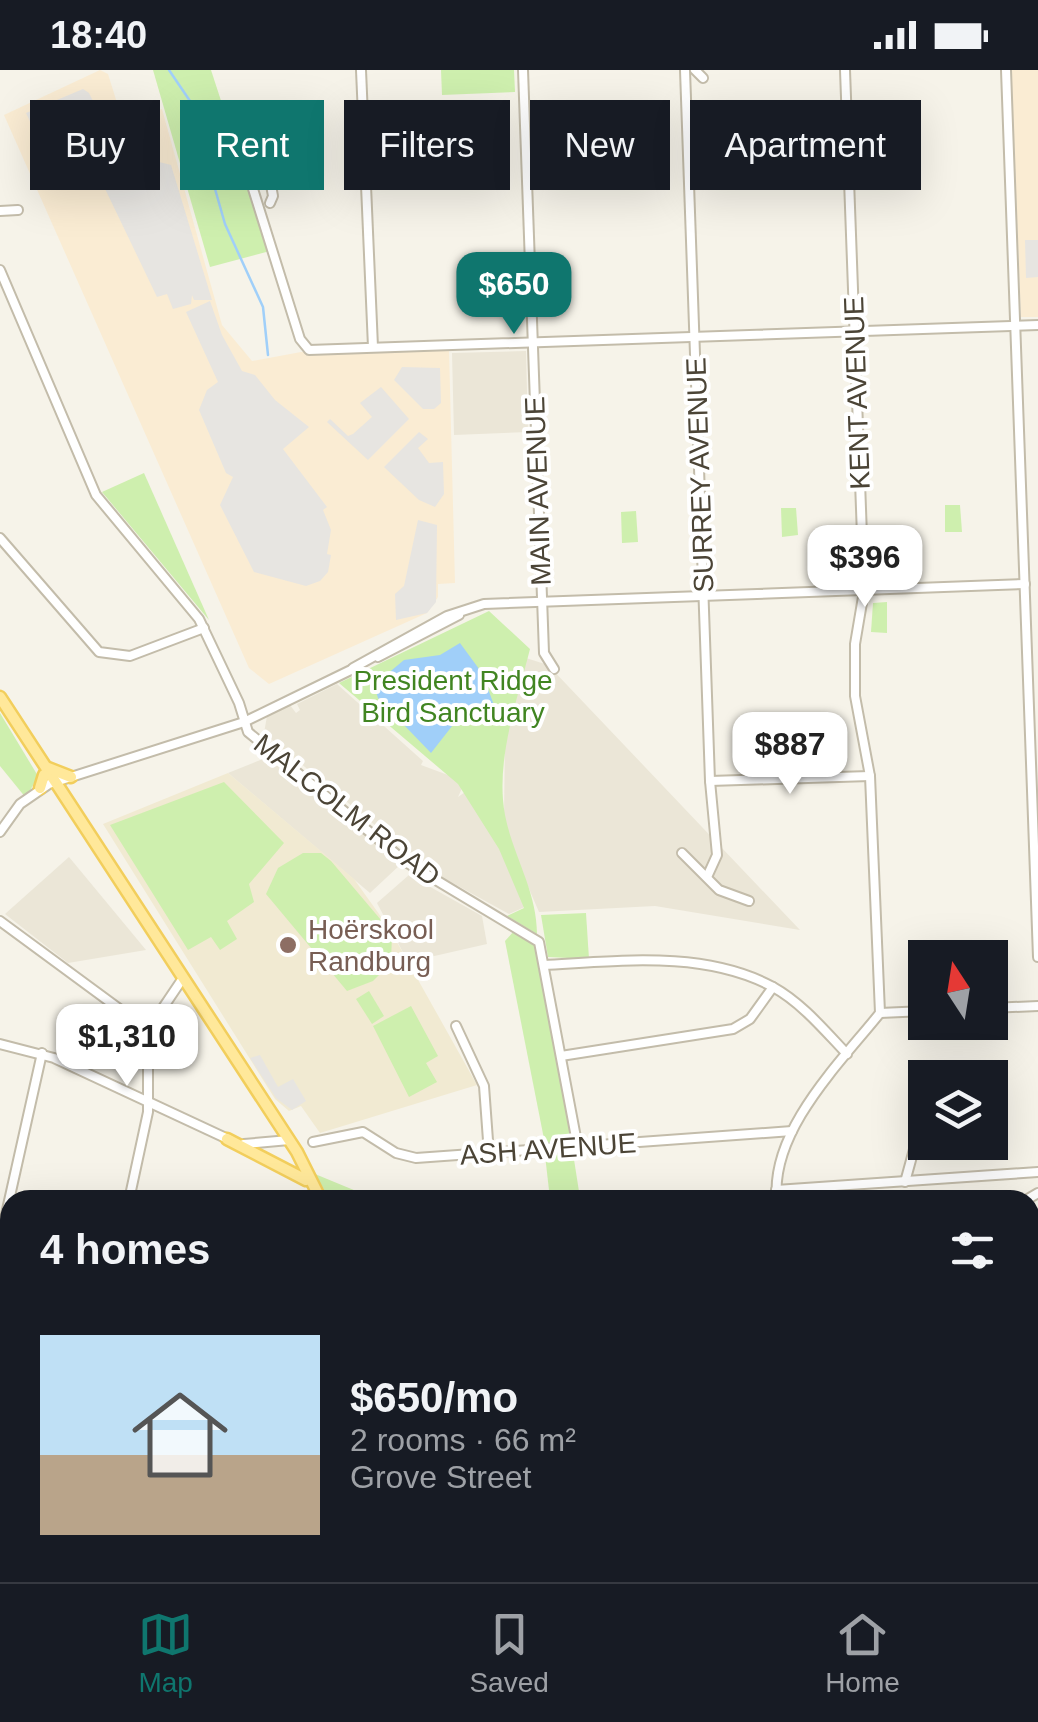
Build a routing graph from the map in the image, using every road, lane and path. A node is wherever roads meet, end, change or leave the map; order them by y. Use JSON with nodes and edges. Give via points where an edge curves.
{"nodes":[{"id":1,"x":362,"y":70,"type":"edge"},
{"id":2,"x":523,"y":70,"type":"edge"},
{"id":3,"x":685,"y":70,"type":"edge"},
{"id":4,"x":695,"y":70,"type":"edge"},
{"id":5,"x":845,"y":70,"type":"edge"},
{"id":6,"x":1006,"y":70,"type":"edge"},
{"id":7,"x":704,"y":78,"type":"dead end"},
{"id":8,"x":259,"y":190,"type":"edge"},
{"id":9,"x":273,"y":190,"type":"edge"},
{"id":10,"x":264,"y":204,"type":"junction"},
{"id":11,"x":18,"y":210,"type":"dead end"},
{"id":12,"x":0,"y":211,"type":"edge"},
{"id":13,"x":0,"y":270,"type":"edge"},
{"id":14,"x":1038,"y":325,"type":"edge"},
{"id":15,"x":1016,"y":326,"type":"junction"},
{"id":16,"x":854,"y":332,"type":"junction"},
{"id":17,"x":695,"y":338,"type":"junction"},
{"id":18,"x":533,"y":343,"type":"junction"},
{"id":19,"x":374,"y":347,"type":"junction"},
{"id":20,"x":0,"y":538,"type":"edge"},
{"id":21,"x":1025,"y":584,"type":"junction"},
{"id":22,"x":864,"y":591,"type":"junction"},
{"id":23,"x":704,"y":598,"type":"junction"},
{"id":24,"x":542,"y":602,"type":"junction"},
{"id":25,"x":204,"y":628,"type":"junction"},
{"id":26,"x":1038,"y":666,"type":"edge"},
{"id":27,"x":1027,"y":667,"type":"junction"},
{"id":28,"x":554,"y":668,"type":"dead end"},
{"id":29,"x":0,"y":700,"type":"edge"},
{"id":30,"x":244,"y":722,"type":"junction"},
{"id":31,"x":74,"y":776,"type":"junction"},
{"id":32,"x":870,"y":776,"type":"junction"},
{"id":33,"x":47,"y":779,"type":"junction"},
{"id":34,"x":710,"y":780,"type":"junction"},
{"id":35,"x":66,"y":796,"type":"junction"},
{"id":36,"x":0,"y":832,"type":"edge"},
{"id":37,"x":682,"y":853,"type":"dead end"},
{"id":38,"x":706,"y":877,"type":"junction"},
{"id":39,"x":750,"y":901,"type":"dead end"},
{"id":40,"x":0,"y":920,"type":"edge"},
{"id":41,"x":1038,"y":957,"type":"edge"},
{"id":42,"x":544,"y":965,"type":"junction"},
{"id":43,"x":180,"y":981,"type":"junction"},
{"id":44,"x":773,"y":988,"type":"junction"},
{"id":45,"x":189,"y":996,"type":"junction"},
{"id":46,"x":173,"y":998,"type":"junction"},
{"id":47,"x":1038,"y":1006,"type":"edge"},
{"id":48,"x":1008,"y":1007,"type":"edge"},
{"id":49,"x":908,"y":1012,"type":"edge"},
{"id":50,"x":880,"y":1013,"type":"junction"},
{"id":51,"x":456,"y":1026,"type":"dead end"},
{"id":52,"x":148,"y":1030,"type":"junction"},
{"id":53,"x":0,"y":1044,"type":"edge"},
{"id":54,"x":42,"y":1054,"type":"junction"},
{"id":55,"x":848,"y":1054,"type":"junction"},
{"id":56,"x":561,"y":1056,"type":"junction"},
{"id":57,"x":147,"y":1102,"type":"junction"},
{"id":58,"x":792,"y":1131,"type":"junction"},
{"id":59,"x":227,"y":1139,"type":"junction"},
{"id":60,"x":286,"y":1141,"type":"junction"},
{"id":61,"x":314,"y":1142,"type":"dead end"},
{"id":62,"x":578,"y":1148,"type":"junction"},
{"id":63,"x":489,"y":1154,"type":"junction"},
{"id":64,"x":911,"y":1160,"type":"edge"},
{"id":65,"x":1038,"y":1172,"type":"edge"},
{"id":66,"x":306,"y":1180,"type":"junction"},
{"id":67,"x":905,"y":1182,"type":"junction"},
{"id":68,"x":11,"y":1190,"type":"edge"},
{"id":69,"x":131,"y":1190,"type":"edge"},
{"id":70,"x":312,"y":1190,"type":"edge"},
{"id":71,"x":313,"y":1190,"type":"edge"},
{"id":72,"x":777,"y":1190,"type":"edge"},
{"id":73,"x":826,"y":1190,"type":"edge"}],
"edges":[{"from":1,"to":19,"type":"street"},
{"from":2,"to":18,"type":"street","name":"MAIN AVENUE"},
{"from":3,"to":17,"type":"street","name":"SURREY AVENUE"},
{"from":4,"to":7,"type":"street"},
{"from":5,"to":16,"type":"street","name":"KENT AVENUE"},
{"from":6,"to":15,"type":"street"},
{"from":8,"to":10,"type":"street"},
{"from":9,"to":10,"type":"street"},
{"from":10,"to":19,"type":"street","via":[[306,348]]},
{"from":11,"to":12,"type":"street"},
{"from":13,"to":25,"type":"street","via":[[96,494]]},
{"from":14,"to":15,"type":"street"},
{"from":15,"to":16,"type":"street"},
{"from":15,"to":21,"type":"street"},
{"from":16,"to":17,"type":"street"},
{"from":16,"to":22,"type":"street","name":"KENT AVENUE"},
{"from":17,"to":18,"type":"street"},
{"from":17,"to":23,"type":"street","name":"SURREY AVENUE"},
{"from":18,"to":19,"type":"street"},
{"from":18,"to":24,"type":"street","name":"MAIN AVENUE"},
{"from":20,"to":25,"type":"street","via":[[99,652],[130,656]]},
{"from":21,"to":22,"type":"street"},
{"from":21,"to":27,"type":"street"},
{"from":22,"to":23,"type":"street"},
{"from":22,"to":32,"type":"street","name":"KENT AVENUE","via":[[854,667]]},
{"from":23,"to":24,"type":"street"},
{"from":23,"to":34,"type":"street","name":"SURREY AVENUE"},
{"from":24,"to":28,"type":"street","name":"MAIN AVENUE","via":[[544,653]]},
{"from":24,"to":30,"type":"street","via":[[484,604],[462,612]]},
{"from":25,"to":30,"type":"street"},
{"from":26,"to":27,"type":"street"},
{"from":27,"to":41,"type":"street"},
{"from":29,"to":33,"type":"main road"},
{"from":30,"to":31,"type":"street"},
{"from":30,"to":42,"type":"street","name":"MALCOLM ROAD","via":[[250,734],[406,862],[536,939]]},
{"from":31,"to":33,"type":"main road"},
{"from":31,"to":35,"type":"main road"},
{"from":32,"to":34,"type":"street"},
{"from":32,"to":50,"type":"street","name":"KENT AVENUE"},
{"from":33,"to":35,"type":"main road"},
{"from":33,"to":36,"type":"street"},
{"from":33,"to":43,"type":"main road"},
{"from":34,"to":38,"type":"street","name":"SURREY AVENUE","via":[[717,856]]},
{"from":35,"to":60,"type":"main road"},
{"from":37,"to":38,"type":"street"},
{"from":38,"to":39,"type":"street","via":[[719,890]]},
{"from":40,"to":52,"type":"street"},
{"from":42,"to":44,"type":"street","via":[[657,960]]},
{"from":42,"to":56,"type":"street"},
{"from":43,"to":45,"type":"main road"},
{"from":43,"to":46,"type":"street"},
{"from":44,"to":55,"type":"street"},
{"from":44,"to":56,"type":"street","via":[[756,1013],[733,1029]]},
{"from":45,"to":46,"type":"street"},
{"from":45,"to":60,"type":"main road"},
{"from":46,"to":52,"type":"street"},
{"from":47,"to":48,"type":"street"},
{"from":49,"to":50,"type":"street"},
{"from":50,"to":55,"type":"street"},
{"from":51,"to":63,"type":"street","via":[[484,1086]]},
{"from":52,"to":57,"type":"street"},
{"from":53,"to":54,"type":"street"},
{"from":54,"to":57,"type":"street"},
{"from":54,"to":68,"type":"street"},
{"from":55,"to":58,"type":"street"},
{"from":56,"to":62,"type":"street"},
{"from":57,"to":59,"type":"street"},
{"from":57,"to":69,"type":"street"},
{"from":58,"to":62,"type":"street","name":"ASH AVENUE"},
{"from":58,"to":72,"type":"street"},
{"from":59,"to":60,"type":"street","via":[[251,1145]]},
{"from":59,"to":66,"type":"main road"},
{"from":60,"to":66,"type":"main road"},
{"from":60,"to":71,"type":"main road"},
{"from":61,"to":63,"type":"street","name":"ASH AVENUE","via":[[363,1132],[408,1157]]},
{"from":62,"to":63,"type":"street","name":"ASH AVENUE"},
{"from":64,"to":67,"type":"street"},
{"from":65,"to":67,"type":"street"},
{"from":66,"to":70,"type":"main road"},
{"from":67,"to":73,"type":"street"}]}
